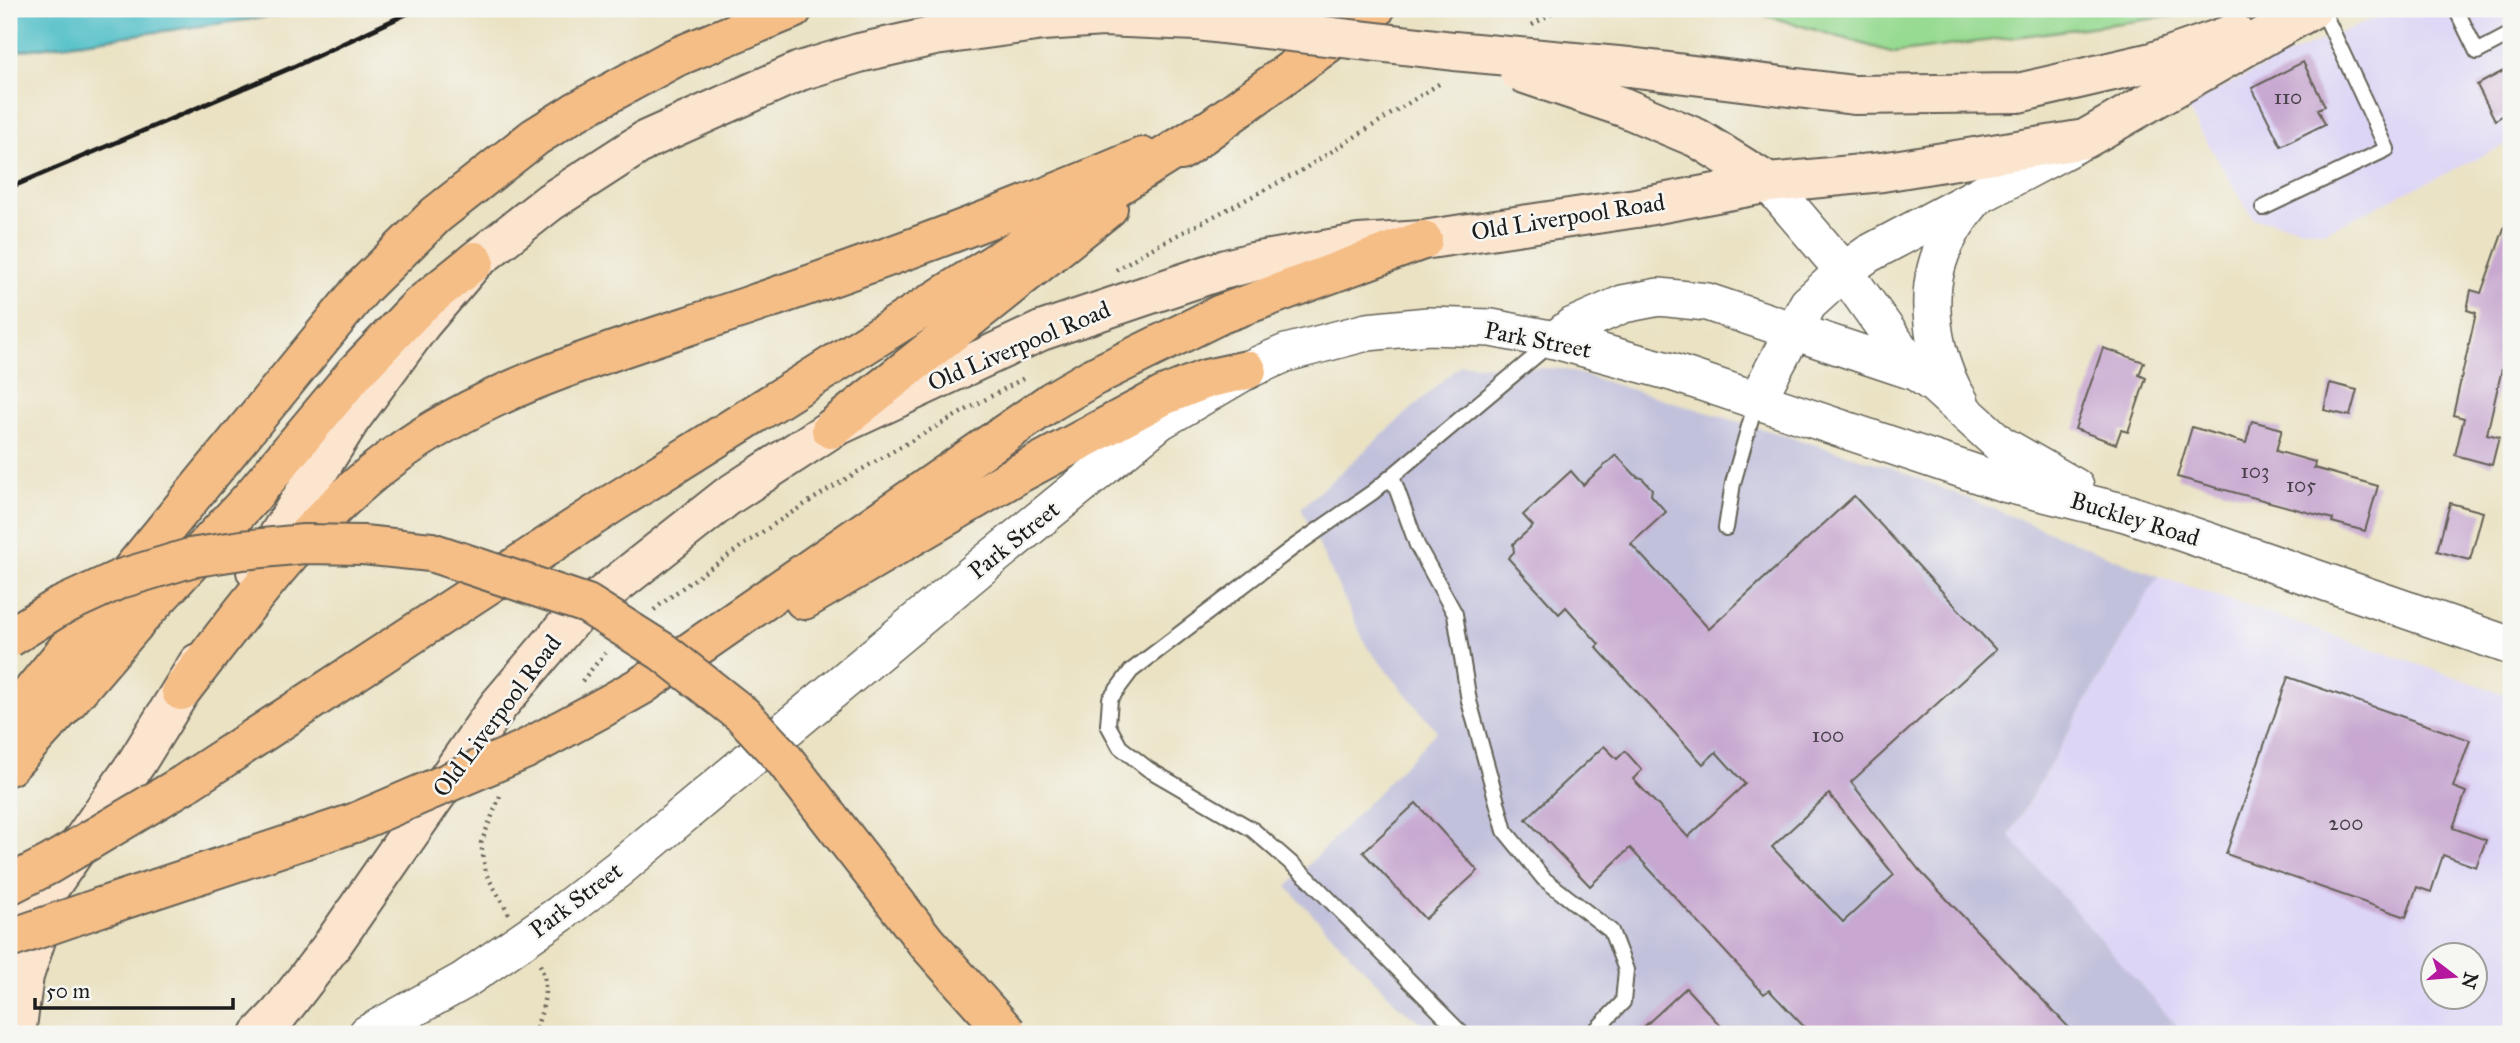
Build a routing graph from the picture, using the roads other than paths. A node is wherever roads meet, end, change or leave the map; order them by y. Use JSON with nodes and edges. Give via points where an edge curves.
{"nodes":[{"id":1,"x":793,"y":9,"type":"edge"},
{"id":2,"x":1375,"y":9,"type":"edge"},
{"id":3,"x":2307,"y":9,"type":"edge"},
{"id":4,"x":2312,"y":9,"type":"edge"},
{"id":5,"x":2322,"y":9,"type":"edge"},
{"id":6,"x":2456,"y":9,"type":"edge"},
{"id":7,"x":2511,"y":34,"type":"edge"},
{"id":8,"x":1454,"y":51,"type":"junction"},
{"id":9,"x":1205,"y":131,"type":"junction"},
{"id":10,"x":2085,"y":139,"type":"junction"},
{"id":11,"x":1769,"y":183,"type":"junction"},
{"id":12,"x":1978,"y":195,"type":"junction"},
{"id":13,"x":2263,"y":208,"type":"dead end"},
{"id":14,"x":1423,"y":240,"type":"junction"},
{"id":15,"x":475,"y":261,"type":"junction"},
{"id":16,"x":1844,"y":271,"type":"junction"},
{"id":17,"x":1794,"y":331,"type":"junction"},
{"id":18,"x":1555,"y":340,"type":"junction"},
{"id":19,"x":1247,"y":370,"type":"junction"},
{"id":20,"x":1916,"y":372,"type":"junction"},
{"id":21,"x":1757,"y":400,"type":"junction"},
{"id":22,"x":1973,"y":420,"type":"junction"},
{"id":23,"x":831,"y":429,"type":"junction"},
{"id":24,"x":1392,"y":476,"type":"junction"},
{"id":25,"x":2126,"y":513,"type":"junction"},
{"id":26,"x":1726,"y":528,"type":"dead end"},
{"id":27,"x":9,"y":638,"type":"edge"},
{"id":28,"x":2511,"y":646,"type":"edge"},
{"id":29,"x":181,"y":691,"type":"junction"},
{"id":30,"x":602,"y":708,"type":"junction"},
{"id":31,"x":9,"y":720,"type":"edge"},
{"id":32,"x":9,"y":766,"type":"edge"},
{"id":33,"x":57,"y":877,"type":"junction"},
{"id":34,"x":9,"y":885,"type":"edge"},
{"id":35,"x":9,"y":939,"type":"edge"},
{"id":36,"x":9,"y":947,"type":"edge"},
{"id":37,"x":16,"y":1034,"type":"edge"},
{"id":38,"x":260,"y":1034,"type":"edge"},
{"id":39,"x":367,"y":1034,"type":"edge"},
{"id":40,"x":1008,"y":1034,"type":"edge"},
{"id":41,"x":1462,"y":1034,"type":"edge"},
{"id":42,"x":1592,"y":1034,"type":"edge"}],
"edges":[{"from":1,"to":31,"type":"main road","via":[[674,58],[575,112],[535,137],[436,215],[354,297]]},
{"from":2,"to":9,"type":"main road"},
{"from":3,"to":8,"type":"main road","bridge":true,"via":[[2152,62],[2018,93],[1854,95]]},
{"from":4,"to":10,"type":"main road","name":"Old Liverpool Road"},
{"from":5,"to":13,"type":"lane","via":[[2388,149]]},
{"from":6,"to":7,"type":"lane","via":[[2477,52]]},
{"from":8,"to":11,"type":"main road","bridge":true,"via":[[1623,107],[1698,138]]},
{"from":8,"to":15,"type":"main road","bridge":true,"via":[[1196,21],[1103,17],[935,36],[800,71],[646,140],[550,202]]},
{"from":9,"to":23,"type":"main road"},
{"from":9,"to":29,"type":"main road","via":[[1035,202],[567,368],[456,416],[360,483],[295,548]]},
{"from":9,"to":34,"type":"main road","bridge":true,"via":[[610,505],[184,784]]},
{"from":10,"to":11,"type":"main road","name":"Old Liverpool Road","via":[[1882,172]]},
{"from":10,"to":12,"type":"street","name":"Old Liverpool Road"},
{"from":11,"to":14,"type":"main road","name":"Old Liverpool Road"},
{"from":11,"to":16,"type":"street"},
{"from":12,"to":16,"type":"street","name":"Old Liverpool Road"},
{"from":12,"to":22,"type":"street","via":[[1946,239],[1932,281],[1932,322],[1942,369]]},
{"from":14,"to":23,"type":"main road","name":"Old Liverpool Road","via":[[1359,244],[1222,270],[1041,331]]},
{"from":14,"to":30,"type":"main road","via":[[1221,314],[1093,377],[641,686]]},
{"from":15,"to":29,"type":"main road","via":[[351,419]]},
{"from":15,"to":32,"type":"main road","via":[[419,306],[355,373],[250,499]]},
{"from":16,"to":17,"type":"street","name":"Old Liverpool Road","via":[[1808,304]]},
{"from":16,"to":20,"type":"street"},
{"from":17,"to":18,"type":"street","via":[[1707,302],[1659,297],[1623,303],[1571,327]]},
{"from":17,"to":20,"type":"street"},
{"from":17,"to":21,"type":"street","name":"Old Liverpool Road"},
{"from":18,"to":19,"type":"street","name":"Park Street","via":[[1491,328],[1428,326],[1367,332]]},
{"from":18,"to":21,"type":"street","name":"Park Street"},
{"from":18,"to":24,"type":"lane"},
{"from":19,"to":30,"type":"main road","via":[[1206,379],[1151,403],[1020,473],[681,674]]},
{"from":19,"to":39,"type":"street","name":"Park Street","via":[[1160,421],[560,914],[463,981]]},
{"from":20,"to":22,"type":"street"},
{"from":21,"to":25,"type":"street","name":"Buckley Road","via":[[2004,483]]},
{"from":21,"to":26,"type":"lane","via":[[1732,483]]},
{"from":22,"to":25,"type":"street","via":[[2000,444]]},
{"from":23,"to":38,"type":"main road","name":"Old Liverpool Road","via":[[728,496],[571,620],[498,705],[330,948]]},
{"from":24,"to":41,"type":"lane","via":[[1131,671],[1111,696],[1108,724],[1120,747],[1148,769],[1252,830],[1299,870]]},
{"from":24,"to":42,"type":"lane","via":[[1417,545],[1455,614],[1469,701],[1505,831],[1544,879],[1611,931],[1626,970],[1623,1002]]},
{"from":25,"to":28,"type":"street","name":"Buckley Road"},
{"from":27,"to":40,"type":"main road","bridge":true,"via":[[57,608],[120,579],[190,558],[304,544],[431,552],[587,604],[663,652],[743,715],[783,758],[926,942]]},
{"from":29,"to":33,"type":"main road"},
{"from":30,"to":35,"type":"main road","bridge":true,"via":[[524,750],[354,823]]},
{"from":33,"to":36,"type":"main road"},
{"from":33,"to":37,"type":"main road","via":[[24,976]]}]}
